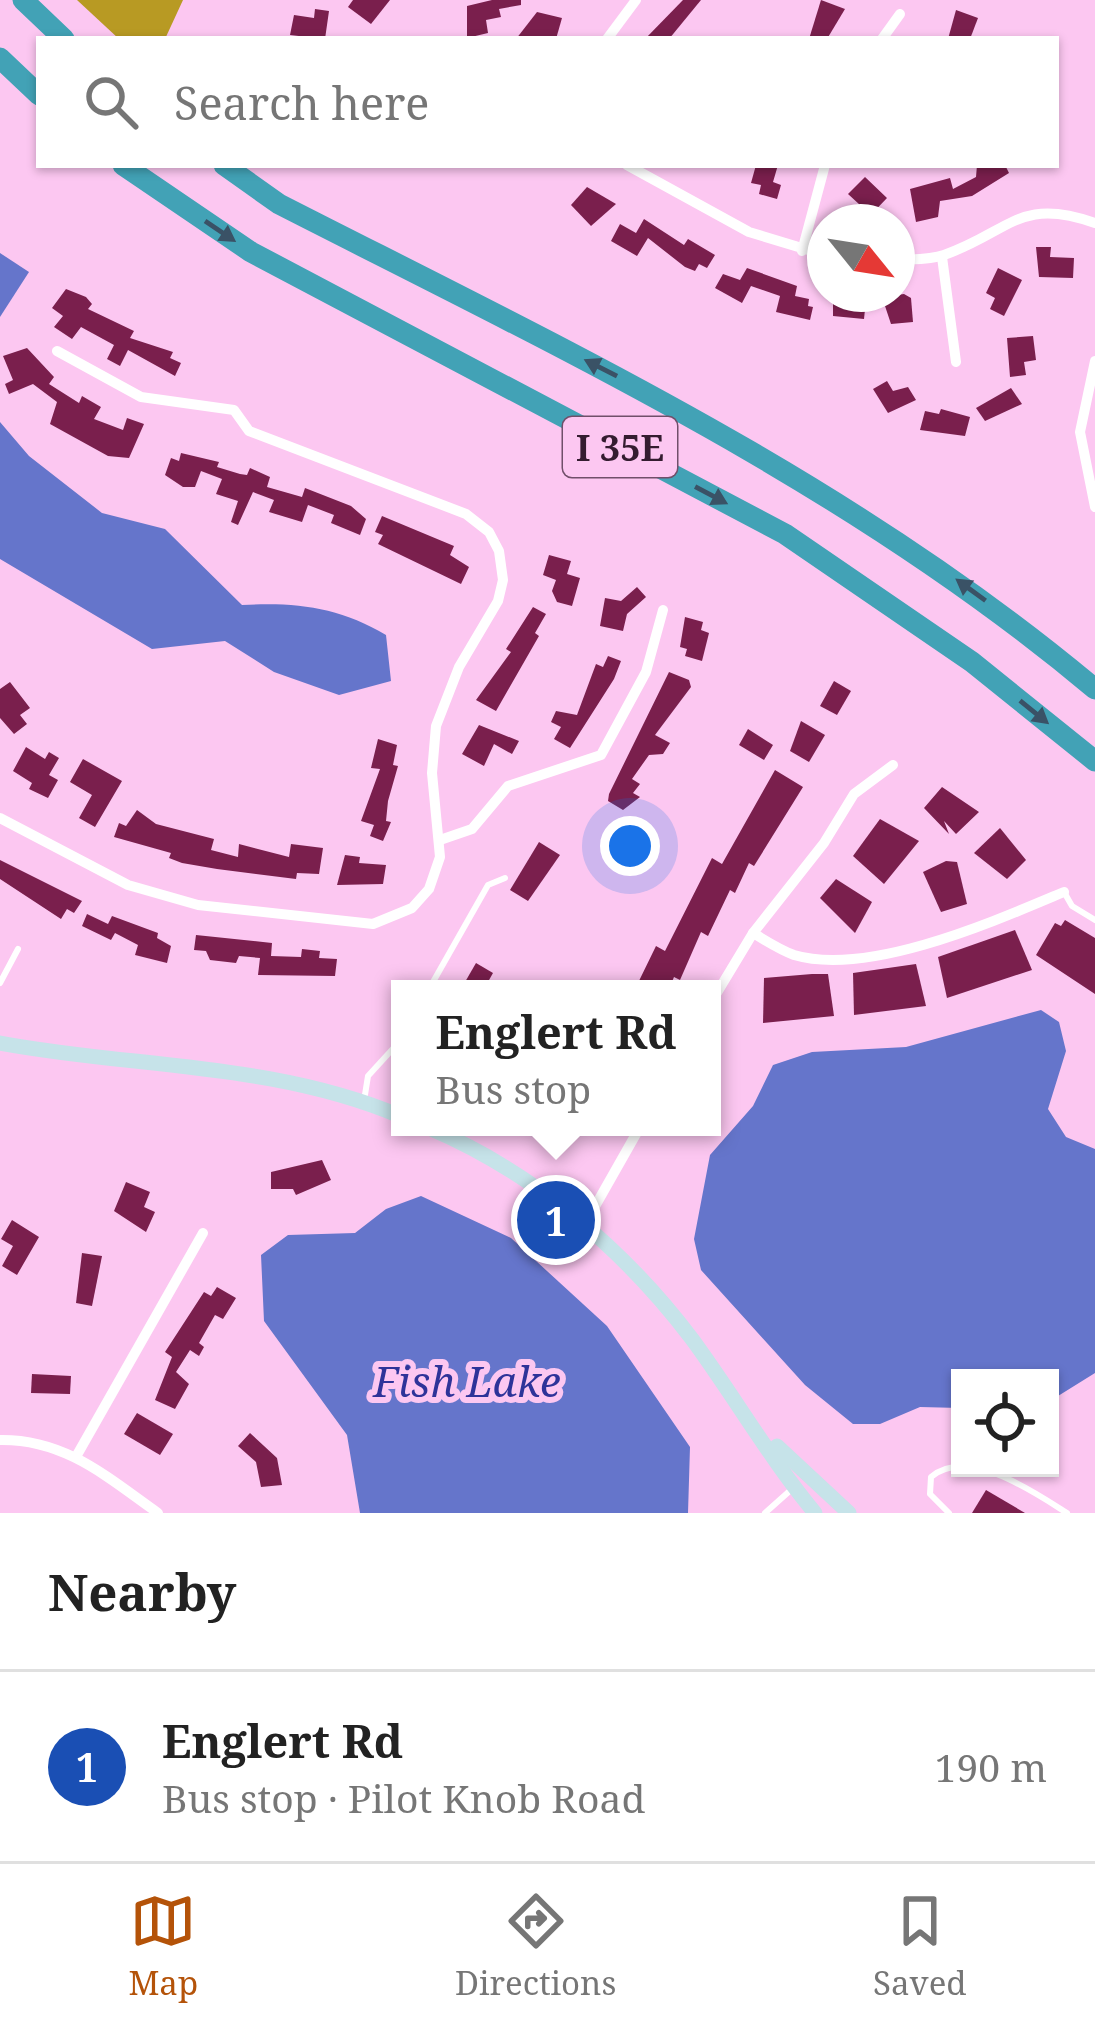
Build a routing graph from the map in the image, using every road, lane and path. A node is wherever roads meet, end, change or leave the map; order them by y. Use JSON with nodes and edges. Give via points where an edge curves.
{"nodes":[{"id":1,"x":22,"y":0,"type":"edge"},
{"id":2,"x":636,"y":0,"type":"edge"},
{"id":3,"x":900,"y":14,"type":"dead end"},
{"id":4,"x":61,"y":36,"type":"edge"},
{"id":5,"x":609,"y":36,"type":"edge"},
{"id":6,"x":884,"y":36,"type":"edge"},
{"id":7,"x":0,"y":58,"type":"edge"},
{"id":8,"x":36,"y":92,"type":"edge"},
{"id":9,"x":127,"y":168,"type":"edge"},
{"id":10,"x":228,"y":168,"type":"edge"},
{"id":11,"x":632,"y":168,"type":"edge"},
{"id":12,"x":824,"y":168,"type":"edge"},
{"id":13,"x":1095,"y":223,"type":"edge"},
{"id":14,"x":802,"y":251,"type":"junction"},
{"id":15,"x":807,"y":252,"type":"edge"},
{"id":16,"x":942,"y":256,"type":"junction"},
{"id":17,"x":915,"y":258,"type":"edge"},
{"id":18,"x":57,"y":350,"type":"dead end"},
{"id":19,"x":1095,"y":361,"type":"edge"},
{"id":20,"x":956,"y":362,"type":"dead end"},
{"id":21,"x":1095,"y":507,"type":"edge"},
{"id":22,"x":663,"y":610,"type":"dead end"},
{"id":23,"x":1095,"y":689,"type":"edge"},
{"id":24,"x":1095,"y":761,"type":"edge"},
{"id":25,"x":893,"y":765,"type":"dead end"},
{"id":26,"x":0,"y":818,"type":"edge"},
{"id":27,"x":440,"y":840,"type":"junction"},
{"id":28,"x":506,"y":878,"type":"dead end"},
{"id":29,"x":1064,"y":892,"type":"joint"},
{"id":30,"x":1095,"y":920,"type":"edge"},
{"id":31,"x":753,"y":933,"type":"junction"},
{"id":32,"x":18,"y":949,"type":"dead end"},
{"id":33,"x":434,"y":980,"type":"edge"},
{"id":34,"x":0,"y":983,"type":"edge"},
{"id":35,"x":721,"y":986,"type":"edge"},
{"id":36,"x":0,"y":1043,"type":"edge"},
{"id":37,"x":391,"y":1051,"type":"edge"},
{"id":38,"x":364,"y":1101,"type":"junction"},
{"id":39,"x":391,"y":1112,"type":"edge"},
{"id":40,"x":444,"y":1136,"type":"edge"},
{"id":41,"x":635,"y":1136,"type":"edge"},
{"id":42,"x":585,"y":1224,"type":"junction"},
{"id":43,"x":203,"y":1233,"type":"dead end"},
{"id":44,"x":752,"y":1422,"type":"junction"},
{"id":45,"x":0,"y":1440,"type":"edge"},
{"id":46,"x":77,"y":1455,"type":"junction"},
{"id":47,"x":796,"y":1486,"type":"junction"},
{"id":48,"x":1052,"y":1509,"type":"edge"},
{"id":49,"x":158,"y":1513,"type":"edge"},
{"id":50,"x":765,"y":1513,"type":"edge"},
{"id":51,"x":815,"y":1513,"type":"edge"},
{"id":52,"x":850,"y":1513,"type":"edge"},
{"id":53,"x":949,"y":1513,"type":"edge"},
{"id":54,"x":1067,"y":1513,"type":"edge"}],
"edges":[{"from":1,"to":4,"type":"highway"},
{"from":2,"to":5,"type":"street"},
{"from":3,"to":6,"type":"street"},
{"from":7,"to":8,"type":"highway"},
{"from":9,"to":24,"type":"highway","number":"I 35E","one_way":true,"via":[[251,252],[785,534],[972,662]]},
{"from":23,"to":10,"type":"highway","number":"I 35E","one_way":true,"via":[[897,538],[737,439],[279,204]]},
{"from":11,"to":14,"type":"street","via":[[749,232]]},
{"from":12,"to":14,"type":"street"},
{"from":13,"to":16,"type":"street","via":[[1057,209],[1016,218]]},
{"from":14,"to":15,"type":"street"},
{"from":16,"to":17,"type":"street"},
{"from":16,"to":20,"type":"street"},
{"from":18,"to":27,"type":"street","via":[[141,397],[234,410],[249,431],[484,526],[500,551],[503,580],[436,726]]},
{"from":19,"to":21,"type":"street","via":[[1080,433]]},
{"from":22,"to":27,"type":"street","via":[[646,672],[601,755],[508,786],[472,829]]},
{"from":25,"to":31,"type":"street","via":[[854,794]]},
{"from":26,"to":27,"type":"street","via":[[151,894],[356,924],[412,908],[436,874]]},
{"from":28,"to":33,"type":"lane","via":[[488,885]]},
{"from":29,"to":30,"type":"lane"},
{"from":29,"to":31,"type":"street","via":[[884,951],[798,956]]},
{"from":31,"to":35,"type":"street"},
{"from":32,"to":34,"type":"lane"},
{"from":36,"to":38,"type":"main road","via":[[264,1076]]},
{"from":37,"to":38,"type":"lane","via":[[368,1076]]},
{"from":38,"to":39,"type":"main road"},
{"from":40,"to":42,"type":"main road","via":[[537,1187]]},
{"from":41,"to":42,"type":"street"},
{"from":42,"to":44,"type":"main road","via":[[688,1334]]},
{"from":43,"to":46,"type":"street"},
{"from":44,"to":47,"type":"main road"},
{"from":44,"to":52,"type":"main road"},
{"from":45,"to":46,"type":"street","via":[[33,1439]]},
{"from":46,"to":49,"type":"street"},
{"from":47,"to":50,"type":"lane"},
{"from":47,"to":51,"type":"main road"},
{"from":48,"to":53,"type":"lane","via":[[999,1474],[948,1468],[931,1478],[930,1494]]},
{"from":48,"to":54,"type":"lane"}]}
